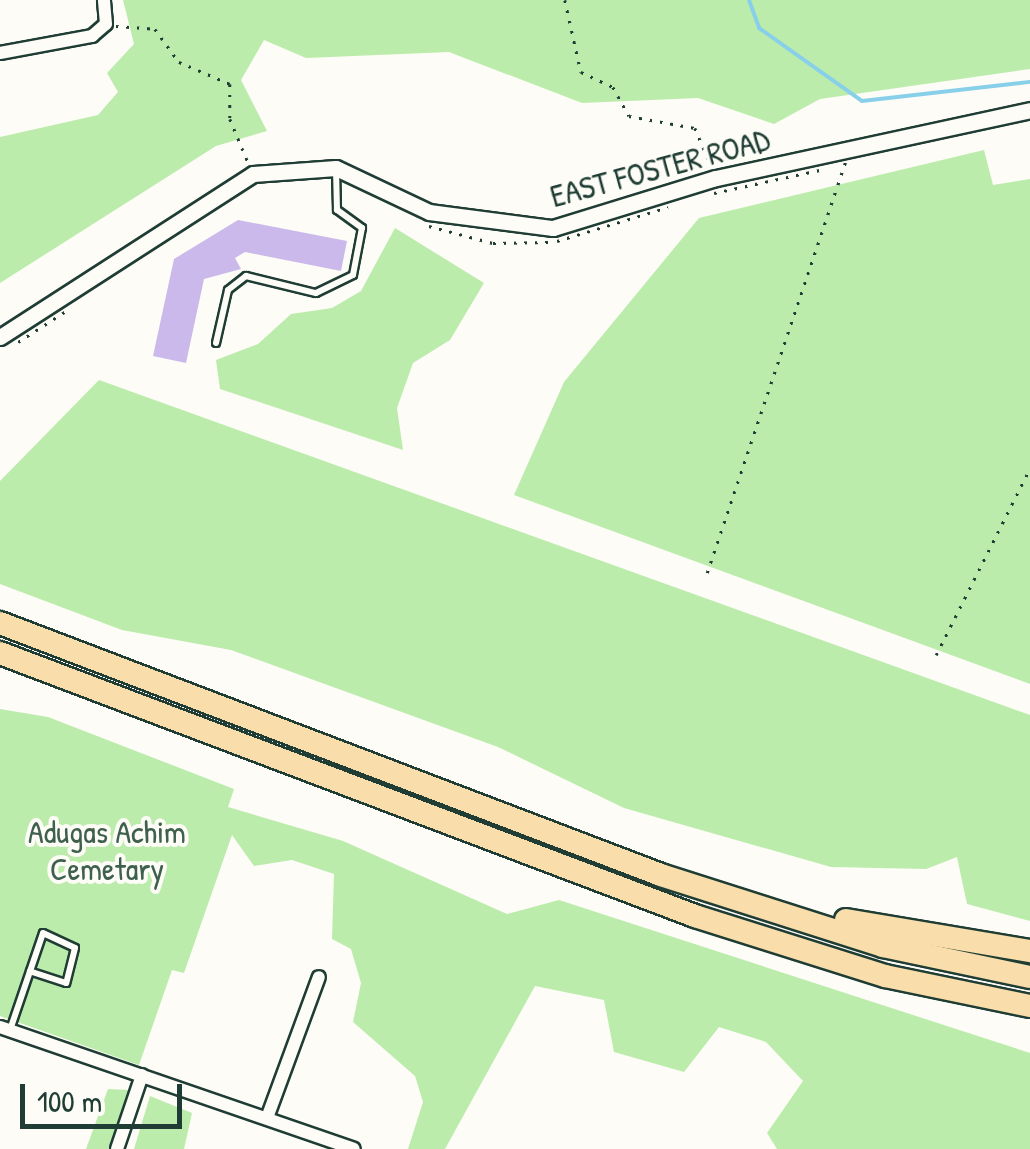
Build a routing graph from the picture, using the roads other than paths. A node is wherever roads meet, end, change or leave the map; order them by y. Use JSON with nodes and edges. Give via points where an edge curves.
{"nodes":[{"id":1,"x":104,"y":0,"type":"edge"},
{"id":2,"x":0,"y":53,"type":"edge"},
{"id":3,"x":1030,"y":110,"type":"edge"},
{"id":4,"x":336,"y":168,"type":"junction"},
{"id":5,"x":0,"y":337,"type":"edge"},
{"id":6,"x":216,"y":344,"type":"dead end"},
{"id":7,"x":0,"y":622,"type":"edge"},
{"id":8,"x":0,"y":653,"type":"edge"},
{"id":9,"x":660,"y":875,"type":"junction"},
{"id":10,"x":1030,"y":950,"type":"edge"},
{"id":11,"x":30,"y":971,"type":"junction"},
{"id":12,"x":885,"y":976,"type":"junction"},
{"id":13,"x":318,"y":977,"type":"dead end"},
{"id":14,"x":1030,"y":977,"type":"edge"},
{"id":15,"x":1030,"y":1006,"type":"edge"},
{"id":16,"x":1030,"y":1016,"type":"edge"},
{"id":17,"x":5,"y":1029,"type":"edge"},
{"id":18,"x":142,"y":1075,"type":"junction"},
{"id":19,"x":268,"y":1118,"type":"junction"},
{"id":20,"x":117,"y":1149,"type":"edge"},
{"id":21,"x":354,"y":1149,"type":"edge"}],
"edges":[{"from":1,"to":2,"type":"street","via":[[104,26]]},
{"from":3,"to":4,"type":"street","name":"EAST FOSTER ROAD","via":[[716,178],[554,228],[429,212]]},
{"from":4,"to":5,"type":"street","name":"EAST FOSTER ROAD","via":[[253,174]]},
{"from":4,"to":6,"type":"lane","via":[[337,210],[364,240],[353,276],[316,293],[246,276],[228,290]]},
{"from":7,"to":9,"type":"highway"},
{"from":8,"to":12,"type":"highway","via":[[695,916]]},
{"from":9,"to":10,"type":"highway","via":[[871,927]]},
{"from":9,"to":14,"type":"highway","via":[[882,946]]},
{"from":11,"to":11,"type":"lane","via":[[43,934],[74,948],[66,983]]},
{"from":11,"to":17,"type":"lane"},
{"from":12,"to":15,"type":"highway"},
{"from":12,"to":16,"type":"highway"},
{"from":13,"to":19,"type":"street"},
{"from":17,"to":18,"type":"street"},
{"from":18,"to":19,"type":"street"},
{"from":18,"to":20,"type":"street"},
{"from":19,"to":21,"type":"street"}]}
